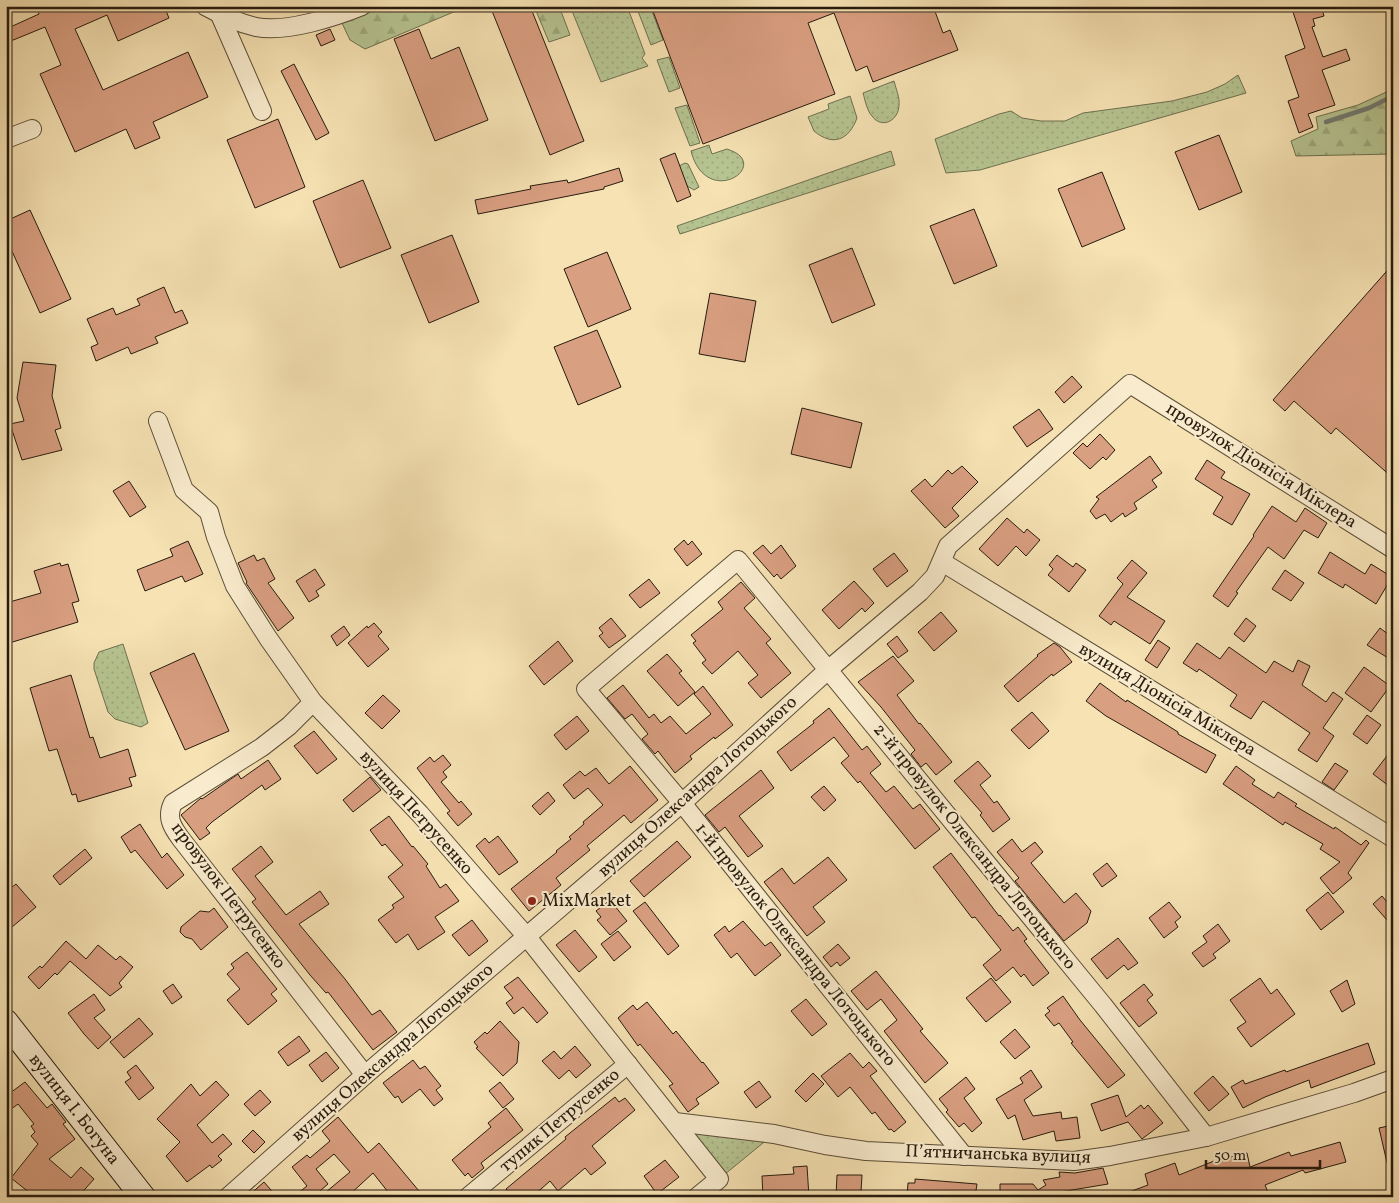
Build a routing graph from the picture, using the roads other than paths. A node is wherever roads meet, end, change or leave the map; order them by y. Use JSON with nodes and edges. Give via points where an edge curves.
{"nodes":[{"id":1,"x":362,"y":6,"type":"edge"},
{"id":2,"x":212,"y":11,"type":"edge"},
{"id":3,"x":262,"y":111,"type":"dead end"},
{"id":4,"x":32,"y":129,"type":"dead end"},
{"id":5,"x":6,"y":139,"type":"edge"},
{"id":6,"x":1130,"y":384,"type":"joint"},
{"id":7,"x":158,"y":421,"type":"dead end"},
{"id":8,"x":1393,"y":549,"type":"edge"},
{"id":9,"x":942,"y":562,"type":"junction"},
{"id":10,"x":829,"y":669,"type":"junction"},
{"id":11,"x":586,"y":689,"type":"joint"},
{"id":12,"x":313,"y":702,"type":"junction"},
{"id":13,"x":682,"y":804,"type":"junction"},
{"id":14,"x":1393,"y":838,"type":"edge"},
{"id":15,"x":527,"y":937,"type":"junction"},
{"id":16,"x":6,"y":1022,"type":"edge"},
{"id":17,"x":628,"y":1064,"type":"junction"},
{"id":18,"x":365,"y":1075,"type":"junction"},
{"id":19,"x":1393,"y":1080,"type":"edge"},
{"id":20,"x":675,"y":1122,"type":"junction"},
{"id":21,"x":1206,"y":1137,"type":"junction"},
{"id":22,"x":964,"y":1156,"type":"junction"},
{"id":23,"x":143,"y":1197,"type":"edge"},
{"id":24,"x":228,"y":1197,"type":"edge"},
{"id":25,"x":468,"y":1197,"type":"edge"},
{"id":26,"x":697,"y":1197,"type":"edge"}],
"edges":[{"from":1,"to":2,"type":"street","via":[[336,17],[288,27],[257,27]]},
{"from":2,"to":3,"type":"street"},
{"from":4,"to":5,"type":"street"},
{"from":6,"to":8,"type":"street","name":"провулок Діонісія Міклера"},
{"from":6,"to":9,"type":"street","name":"вулиця Олександра Лотоцького","via":[[948,546]]},
{"from":7,"to":12,"type":"street","name":"вулиця Петрусенко","via":[[184,490],[209,512],[235,586]]},
{"from":9,"to":10,"type":"street","name":"вулиця Олександра Лотоцького","via":[[935,576],[920,592]]},
{"from":9,"to":14,"type":"street","name":"вулиця Діонісія Міклера"},
{"from":10,"to":11,"type":"street","name":"2-й провулок Олександра Лотоцького","via":[[738,560]]},
{"from":10,"to":13,"type":"street","name":"вулиця Олександра Лотоцького"},
{"from":10,"to":21,"type":"street","name":"2-й провулок Олександра Лотоцького","via":[[1104,1005]]},
{"from":11,"to":13,"type":"street","name":"1-й провулок Олександра Лотоцького"},
{"from":12,"to":15,"type":"street","name":"вулиця Петрусенко","via":[[420,814]]},
{"from":12,"to":18,"type":"street","name":"провулок Петрусенко","via":[[262,747],[173,804],[170,820],[177,834]]},
{"from":13,"to":15,"type":"street","name":"вулиця Олександра Лотоцького"},
{"from":13,"to":22,"type":"street","name":"1-й провулок Олександра Лотоцького"},
{"from":15,"to":17,"type":"street","name":"вулиця Петрусенко"},
{"from":15,"to":18,"type":"street","name":"вулиця Олександра Лотоцького"},
{"from":16,"to":23,"type":"street","name":"вулиця І. Богуна"},
{"from":17,"to":20,"type":"street","name":"вулиця Петрусенко"},
{"from":17,"to":25,"type":"street","name":"тупик Петрусенко"},
{"from":18,"to":24,"type":"street","name":"вулиця Олександра Лотоцького"},
{"from":19,"to":21,"type":"street","name":"Пʼятничанська вулиця"},
{"from":20,"to":22,"type":"street","name":"Пʼятничанська вулиця","via":[[774,1134],[866,1151]]},
{"from":20,"to":26,"type":"street","name":"вулиця Петрусенко","via":[[719,1179]]},
{"from":21,"to":22,"type":"street","name":"Пʼятничанська вулиця","via":[[1092,1159],[1056,1161]]}]}
